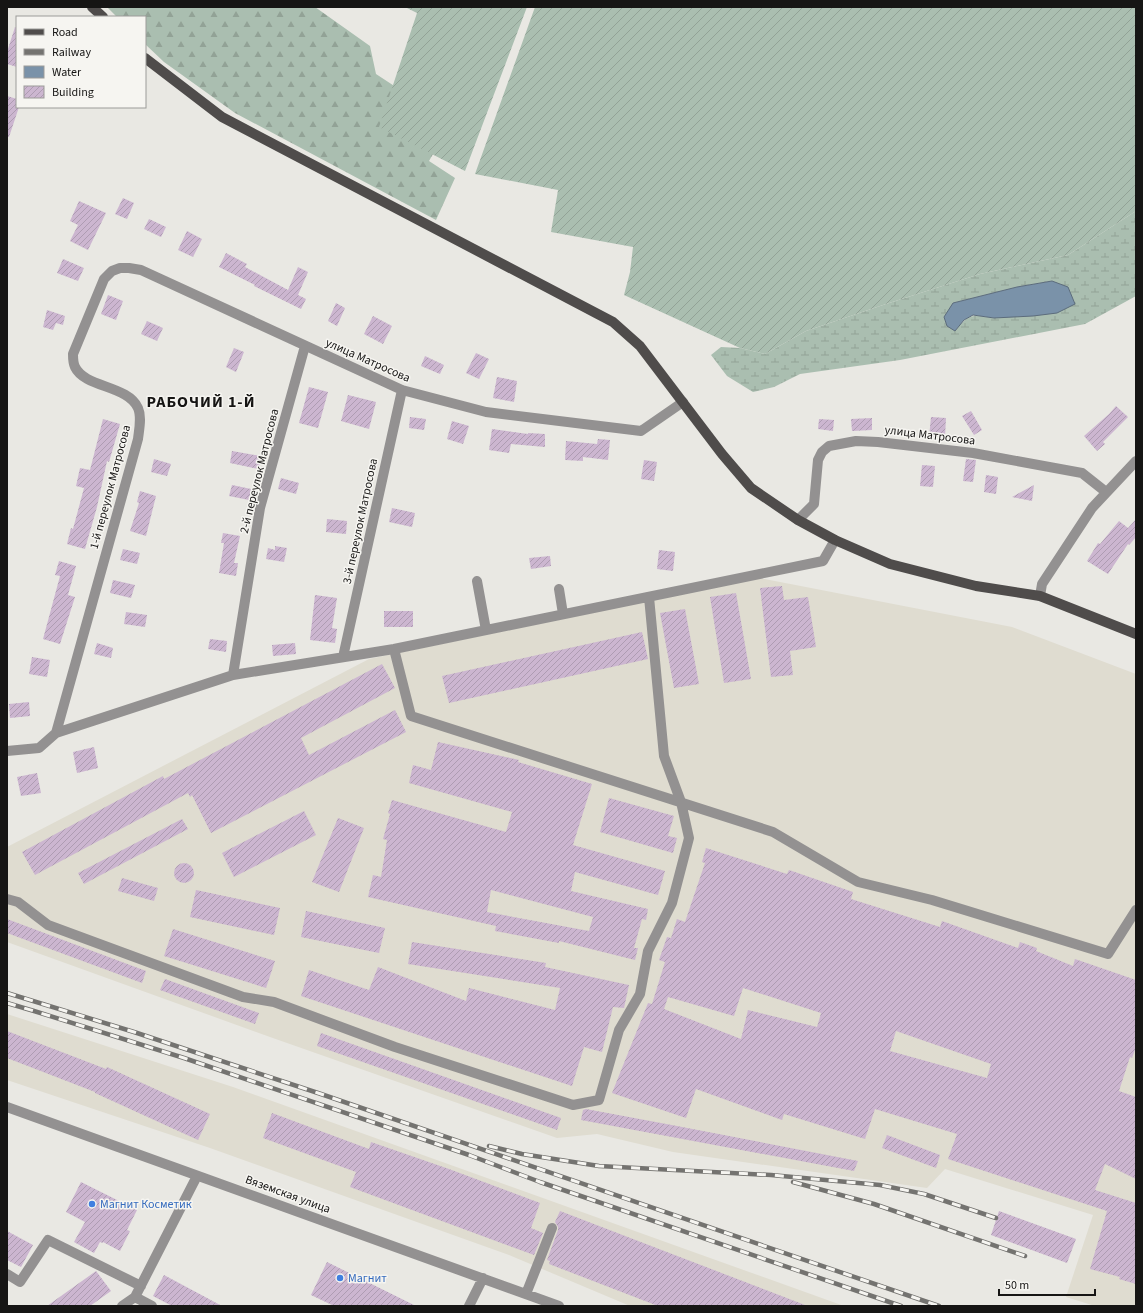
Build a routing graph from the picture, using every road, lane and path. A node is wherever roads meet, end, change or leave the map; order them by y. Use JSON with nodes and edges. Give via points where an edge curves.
{"nodes":[{"id":1,"x":92,"y":7,"type":"edge"},
{"id":2,"x":102,"y":16,"type":"edge"},
{"id":3,"x":146,"y":59,"type":"edge"},
{"id":4,"x":120,"y":268,"type":"joint"},
{"id":5,"x":305,"y":346,"type":"junction"},
{"id":6,"x":402,"y":390,"type":"junction"},
{"id":7,"x":683,"y":402,"type":"junction"},
{"id":8,"x":1136,"y":461,"type":"edge"},
{"id":9,"x":1106,"y":492,"type":"junction"},
{"id":10,"x":798,"y":520,"type":"junction"},
{"id":11,"x":835,"y":540,"type":"junction"},
{"id":12,"x":477,"y":581,"type":"dead end"},
{"id":13,"x":559,"y":589,"type":"dead end"},
{"id":14,"x":1040,"y":596,"type":"junction"},
{"id":15,"x":649,"y":597,"type":"junction"},
{"id":16,"x":563,"y":614,"type":"junction"},
{"id":17,"x":486,"y":630,"type":"junction"},
{"id":18,"x":1136,"y":634,"type":"edge"},
{"id":19,"x":394,"y":649,"type":"junction"},
{"id":20,"x":343,"y":657,"type":"junction"},
{"id":21,"x":233,"y":675,"type":"junction"},
{"id":22,"x":56,"y":733,"type":"junction"},
{"id":23,"x":7,"y":751,"type":"edge"},
{"id":24,"x":681,"y":802,"type":"junction"},
{"id":25,"x":7,"y":899,"type":"edge"},
{"id":26,"x":1136,"y":910,"type":"edge"},
{"id":27,"x":7,"y":1107,"type":"edge"},
{"id":28,"x":197,"y":1176,"type":"junction"},
{"id":29,"x":552,"y":1228,"type":"dead end"},
{"id":30,"x":7,"y":1274,"type":"edge"},
{"id":31,"x":484,"y":1278,"type":"junction"},
{"id":32,"x":141,"y":1286,"type":"junction"},
{"id":33,"x":526,"y":1294,"type":"junction"},
{"id":34,"x":135,"y":1297,"type":"junction"},
{"id":35,"x":122,"y":1306,"type":"edge"},
{"id":36,"x":152,"y":1306,"type":"edge"},
{"id":37,"x":469,"y":1306,"type":"edge"},
{"id":38,"x":559,"y":1306,"type":"edge"}],
"edges":[{"from":1,"to":2,"type":"main road"},
{"from":3,"to":7,"type":"main road","via":[[222,116],[613,322],[640,346]]},
{"from":4,"to":5,"type":"street","name":"улица Матросова","via":[[141,270]]},
{"from":4,"to":22,"type":"street","name":"1-й переулок Матросова","via":[[112,271],[104,279],[73,361],[75,367],[86,378],[125,394],[133,400],[139,409],[140,425]]},
{"from":5,"to":6,"type":"street","name":"улица Матросова"},
{"from":5,"to":21,"type":"street","name":"2-й переулок Матросова","via":[[260,508]]},
{"from":6,"to":7,"type":"street","name":"улица Матросова","via":[[486,412],[641,431]]},
{"from":6,"to":20,"type":"street","name":"3-й переулок Матросова"},
{"from":7,"to":10,"type":"main road","via":[[751,488]]},
{"from":8,"to":9,"type":"street"},
{"from":9,"to":10,"type":"street","name":"улица Матросова","via":[[1082,474],[973,452],[856,441],[829,446],[822,452],[818,460],[814,504]]},
{"from":9,"to":14,"type":"street","via":[[1092,508],[1042,584]]},
{"from":10,"to":11,"type":"main road"},
{"from":11,"to":14,"type":"main road","via":[[890,564],[976,586]]},
{"from":11,"to":15,"type":"street","via":[[824,561]]},
{"from":12,"to":17,"type":"street"},
{"from":13,"to":16,"type":"street"},
{"from":14,"to":18,"type":"main road"},
{"from":15,"to":16,"type":"street"},
{"from":15,"to":24,"type":"street","via":[[664,756]]},
{"from":16,"to":17,"type":"street"},
{"from":17,"to":19,"type":"street"},
{"from":19,"to":20,"type":"street"},
{"from":19,"to":24,"type":"street","via":[[411,716]]},
{"from":20,"to":21,"type":"street"},
{"from":21,"to":22,"type":"street"},
{"from":22,"to":23,"type":"street","via":[[39,748]]},
{"from":24,"to":25,"type":"street","via":[[689,838],[672,903],[648,951],[640,994],[619,1030],[599,1100],[573,1105],[395,1047],[274,1002],[243,997],[48,925],[18,902]]},
{"from":24,"to":26,"type":"street","via":[[772,832],[858,882],[932,900],[1108,954]]},
{"from":27,"to":28,"type":"street","name":"Вяземская улица"},
{"from":28,"to":31,"type":"street","name":"Вяземская улица"},
{"from":28,"to":32,"type":"street"},
{"from":29,"to":33,"type":"street"},
{"from":30,"to":32,"type":"street","via":[[20,1282],[48,1240]]},
{"from":31,"to":33,"type":"street","name":"Вяземская улица"},
{"from":31,"to":37,"type":"street"},
{"from":32,"to":34,"type":"street"},
{"from":33,"to":38,"type":"street","name":"Вяземская улица"},
{"from":34,"to":35,"type":"street"},
{"from":34,"to":36,"type":"street"}]}
